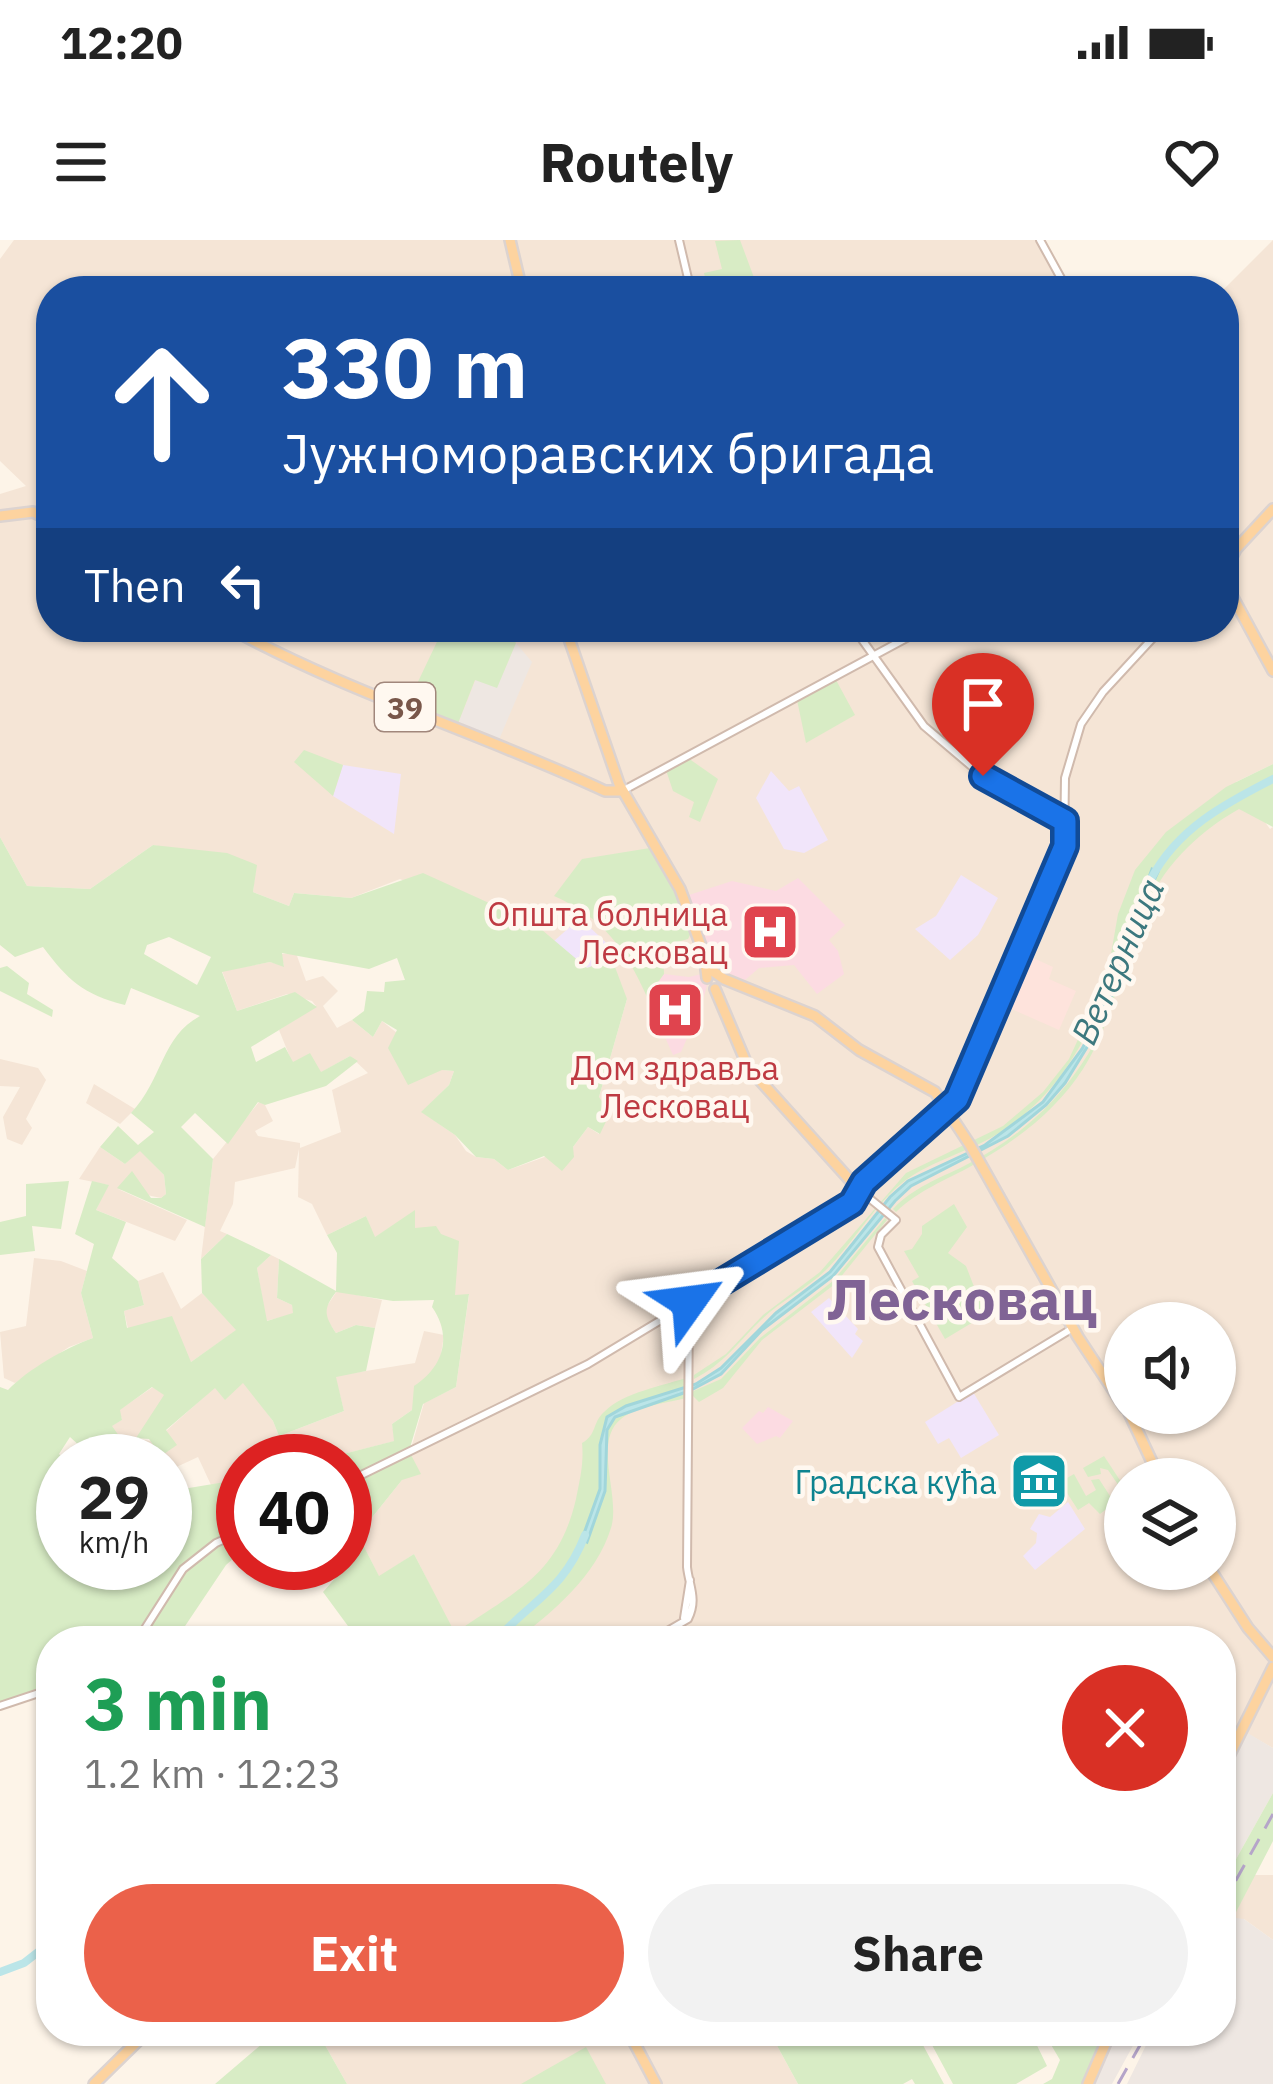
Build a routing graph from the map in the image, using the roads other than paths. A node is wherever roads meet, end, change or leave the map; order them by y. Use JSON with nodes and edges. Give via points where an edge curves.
{"nodes":[{"id":1,"x":509,"y":240,"type":"edge"},
{"id":2,"x":679,"y":240,"type":"edge"},
{"id":3,"x":1040,"y":240,"type":"edge"},
{"id":4,"x":518,"y":276,"type":"edge"},
{"id":5,"x":687,"y":276,"type":"edge"},
{"id":6,"x":1060,"y":276,"type":"edge"},
{"id":7,"x":1273,"y":509,"type":"edge"},
{"id":8,"x":36,"y":514,"type":"edge"},
{"id":9,"x":0,"y":516,"type":"edge"},
{"id":10,"x":1239,"y":547,"type":"edge"},
{"id":11,"x":1239,"y":611,"type":"edge"},
{"id":12,"x":256,"y":642,"type":"edge"},
{"id":13,"x":570,"y":642,"type":"edge"},
{"id":14,"x":864,"y":642,"type":"edge"},
{"id":15,"x":900,"y":642,"type":"edge"},
{"id":16,"x":1149,"y":642,"type":"edge"},
{"id":17,"x":874,"y":656,"type":"junction"},
{"id":18,"x":1273,"y":670,"type":"edge"},
{"id":19,"x":622,"y":791,"type":"junction"},
{"id":20,"x":1065,"y":821,"type":"junction"},
{"id":21,"x":715,"y":976,"type":"junction"},
{"id":22,"x":949,"y":1109,"type":"junction"},
{"id":23,"x":858,"y":1189,"type":"junction"},
{"id":24,"x":689,"y":1302,"type":"junction"},
{"id":25,"x":1072,"y":1328,"type":"junction"},
{"id":26,"x":1104,"y":1376,"type":"edge"},
{"id":27,"x":372,"y":1471,"type":"edge"},
{"id":28,"x":216,"y":1543,"type":"edge"},
{"id":29,"x":1224,"y":1590,"type":"edge"},
{"id":30,"x":146,"y":1626,"type":"edge"},
{"id":31,"x":677,"y":1626,"type":"edge"},
{"id":32,"x":1257,"y":1641,"type":"junction"},
{"id":33,"x":1273,"y":1646,"type":"edge"},
{"id":34,"x":1273,"y":1662,"type":"edge"},
{"id":35,"x":1270,"y":1678,"type":"edge"},
{"id":36,"x":36,"y":1694,"type":"edge"},
{"id":37,"x":0,"y":1706,"type":"edge"},
{"id":38,"x":1236,"y":1743,"type":"edge"},
{"id":39,"x":133,"y":2046,"type":"edge"},
{"id":40,"x":636,"y":2046,"type":"edge"},
{"id":41,"x":1104,"y":2046,"type":"edge"},
{"id":42,"x":94,"y":2084,"type":"edge"},
{"id":43,"x":656,"y":2084,"type":"edge"},
{"id":44,"x":1088,"y":2084,"type":"edge"}],
"edges":[{"from":1,"to":4,"type":"main road"},
{"from":2,"to":5,"type":"street"},
{"from":3,"to":6,"type":"street"},
{"from":7,"to":10,"type":"main road"},
{"from":8,"to":9,"type":"main road"},
{"from":11,"to":18,"type":"main road"},
{"from":12,"to":19,"type":"main road","number":"39","via":[[605,791]]},
{"from":13,"to":19,"type":"main road"},
{"from":14,"to":17,"type":"street"},
{"from":15,"to":17,"type":"street"},
{"from":16,"to":20,"type":"street","via":[[1081,724],[1067,767]]},
{"from":17,"to":19,"type":"street"},
{"from":17,"to":20,"type":"street","via":[[916,718],[958,758]]},
{"from":19,"to":21,"type":"main road","via":[[677,883]]},
{"from":20,"to":22,"type":"street","via":[[1061,858]]},
{"from":21,"to":22,"type":"main road","via":[[814,1016],[925,1084]]},
{"from":21,"to":23,"type":"main road","via":[[711,993],[748,1067]]},
{"from":22,"to":23,"type":"main road"},
{"from":22,"to":25,"type":"main road"},
{"from":23,"to":24,"type":"street","via":[[844,1209]]},
{"from":23,"to":25,"type":"street","via":[[893,1218],[878,1247],[959,1397]]},
{"from":24,"to":27,"type":"street","via":[[588,1364]]},
{"from":24,"to":31,"type":"street","via":[[694,1586],[691,1615]]},
{"from":25,"to":26,"type":"main road"},
{"from":28,"to":30,"type":"street","via":[[182,1569]]},
{"from":29,"to":32,"type":"main road"},
{"from":32,"to":33,"type":"main road"},
{"from":32,"to":34,"type":"main road"},
{"from":32,"to":35,"type":"main road"},
{"from":34,"to":35,"type":"main road"},
{"from":35,"to":38,"type":"main road"},
{"from":36,"to":37,"type":"street"},
{"from":39,"to":42,"type":"main road"},
{"from":40,"to":43,"type":"main road"},
{"from":41,"to":44,"type":"main road"}]}
